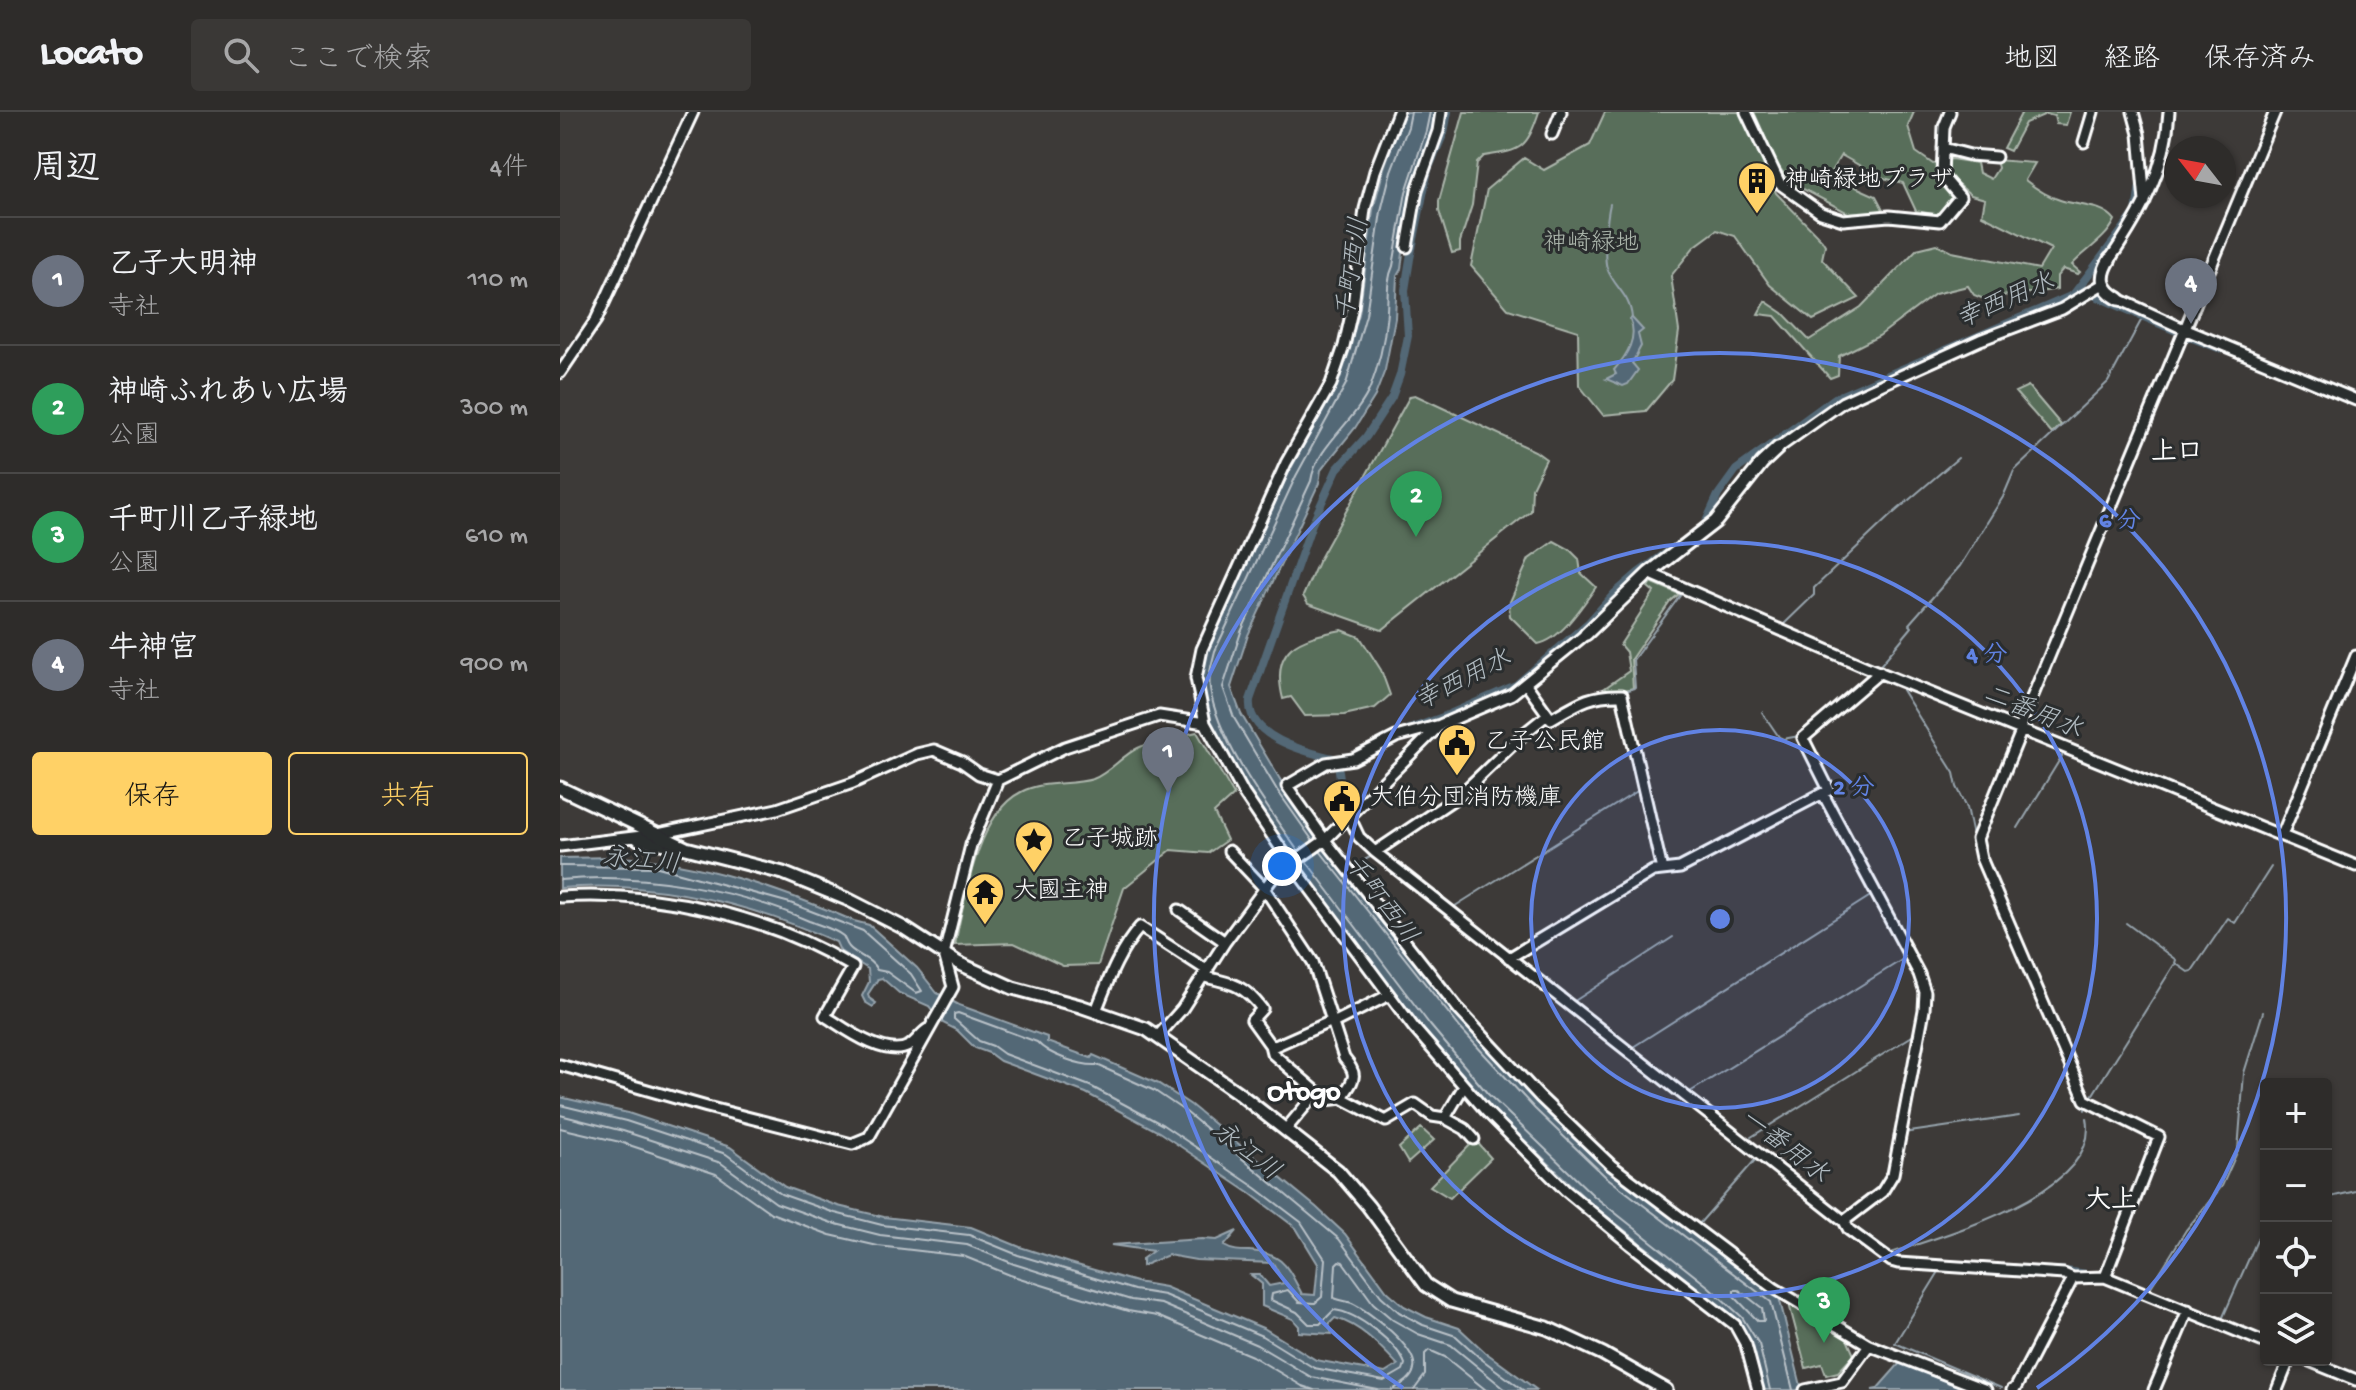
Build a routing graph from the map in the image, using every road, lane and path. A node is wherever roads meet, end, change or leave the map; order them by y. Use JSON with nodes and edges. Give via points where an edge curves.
{"nodes":[{"id":1,"x":693,"y":112,"type":"edge"},
{"id":2,"x":1398,"y":112,"type":"edge"},
{"id":3,"x":1441,"y":112,"type":"edge"},
{"id":4,"x":1561,"y":112,"type":"edge"},
{"id":5,"x":1746,"y":112,"type":"edge"},
{"id":6,"x":1950,"y":112,"type":"edge"},
{"id":7,"x":2093,"y":112,"type":"edge"},
{"id":8,"x":2133,"y":112,"type":"edge"},
{"id":9,"x":2169,"y":112,"type":"edge"},
{"id":10,"x":2275,"y":112,"type":"edge"},
{"id":11,"x":1552,"y":134,"type":"dead end"},
{"id":12,"x":2084,"y":142,"type":"dead end"},
{"id":13,"x":1943,"y":148,"type":"junction"},
{"id":14,"x":1996,"y":157,"type":"dead end"},
{"id":15,"x":2145,"y":205,"type":"junction"},
{"id":16,"x":1407,"y":247,"type":"dead end"},
{"id":17,"x":2110,"y":259,"type":"joint"},
{"id":18,"x":2103,"y":284,"type":"junction"},
{"id":19,"x":2119,"y":299,"type":"joint"},
{"id":20,"x":2184,"y":329,"type":"junction"},
{"id":21,"x":560,"y":373,"type":"edge"},
{"id":22,"x":2356,"y":400,"type":"edge"},
{"id":23,"x":1778,"y":448,"type":"joint"},
{"id":24,"x":1649,"y":573,"type":"junction"},
{"id":25,"x":1586,"y":634,"type":"joint"},
{"id":26,"x":2356,"y":656,"type":"edge"},
{"id":27,"x":1880,"y":672,"type":"junction"},
{"id":28,"x":1526,"y":684,"type":"junction"},
{"id":29,"x":1548,"y":717,"type":"junction"},
{"id":30,"x":1205,"y":723,"type":"junction"},
{"id":31,"x":1440,"y":725,"type":"junction"},
{"id":32,"x":2020,"y":731,"type":"junction"},
{"id":33,"x":998,"y":780,"type":"junction"},
{"id":34,"x":560,"y":788,"type":"edge"},
{"id":35,"x":1823,"y":794,"type":"junction"},
{"id":36,"x":1349,"y":816,"type":"junction"},
{"id":37,"x":658,"y":834,"type":"junction"},
{"id":38,"x":2282,"y":835,"type":"junction"},
{"id":39,"x":627,"y":838,"type":"junction"},
{"id":40,"x":1324,"y":840,"type":"junction"},
{"id":41,"x":560,"y":846,"type":"edge"},
{"id":42,"x":686,"y":848,"type":"junction"},
{"id":43,"x":1229,"y":851,"type":"dead end"},
{"id":44,"x":1375,"y":852,"type":"junction"},
{"id":45,"x":1293,"y":863,"type":"junction"},
{"id":46,"x":2356,"y":866,"type":"edge"},
{"id":47,"x":1662,"y":870,"type":"junction"},
{"id":48,"x":1264,"y":888,"type":"junction"},
{"id":49,"x":560,"y":897,"type":"edge"},
{"id":50,"x":1179,"y":910,"type":"dead end"},
{"id":51,"x":1225,"y":942,"type":"junction"},
{"id":52,"x":944,"y":954,"type":"junction"},
{"id":53,"x":1509,"y":958,"type":"junction"},
{"id":54,"x":1207,"y":974,"type":"junction"},
{"id":55,"x":1389,"y":995,"type":"junction"},
{"id":56,"x":1096,"y":1011,"type":"junction"},
{"id":57,"x":1332,"y":1022,"type":"junction"},
{"id":58,"x":931,"y":1028,"type":"junction"},
{"id":59,"x":1158,"y":1036,"type":"junction"},
{"id":60,"x":1270,"y":1045,"type":"junction"},
{"id":61,"x":560,"y":1065,"type":"edge"},
{"id":62,"x":1464,"y":1086,"type":"junction"},
{"id":63,"x":1317,"y":1092,"type":"junction"},
{"id":64,"x":1342,"y":1098,"type":"junction"},
{"id":65,"x":1445,"y":1118,"type":"junction"},
{"id":66,"x":1286,"y":1129,"type":"junction"},
{"id":67,"x":1474,"y":1139,"type":"dead end"},
{"id":68,"x":1847,"y":1225,"type":"junction"},
{"id":69,"x":2102,"y":1277,"type":"junction"},
{"id":70,"x":2073,"y":1278,"type":"junction"},
{"id":71,"x":2187,"y":1312,"type":"junction"},
{"id":72,"x":2260,"y":1341,"type":"edge"},
{"id":73,"x":1869,"y":1345,"type":"junction"},
{"id":74,"x":2287,"y":1366,"type":"edge"},
{"id":75,"x":2322,"y":1366,"type":"edge"},
{"id":76,"x":2356,"y":1380,"type":"edge"},
{"id":77,"x":1666,"y":1390,"type":"edge"},
{"id":78,"x":1758,"y":1390,"type":"edge"},
{"id":79,"x":1806,"y":1390,"type":"edge"},
{"id":80,"x":1986,"y":1390,"type":"edge"},
{"id":81,"x":2012,"y":1390,"type":"edge"},
{"id":82,"x":2154,"y":1390,"type":"edge"},
{"id":83,"x":2277,"y":1390,"type":"edge"}],
"edges":[{"from":1,"to":21,"type":"street","via":[[596,320]]},
{"from":2,"to":30,"type":"street","via":[[1368,196],[1353,306],[1331,384],[1286,463],[1202,649],[1196,678]]},
{"from":3,"to":16,"type":"street","via":[[1417,190]]},
{"from":4,"to":11,"type":"street"},
{"from":5,"to":13,"type":"street","via":[[1780,184],[1821,213],[1843,220],[1889,216],[1940,221],[1960,197],[1942,176]]},
{"from":6,"to":13,"type":"street"},
{"from":7,"to":12,"type":"street"},
{"from":8,"to":15,"type":"street"},
{"from":9,"to":15,"type":"street","via":[[2157,175]]},
{"from":10,"to":20,"type":"street"},
{"from":13,"to":14,"type":"street"},
{"from":15,"to":17,"type":"street"},
{"from":17,"to":18,"type":"street"},
{"from":18,"to":19,"type":"street"},
{"from":18,"to":23,"type":"street","via":[[2062,309],[1843,402]]},
{"from":19,"to":20,"type":"street"},
{"from":20,"to":22,"type":"street"},
{"from":20,"to":32,"type":"street"},
{"from":23,"to":24,"type":"street","via":[[1716,521]]},
{"from":24,"to":25,"type":"street"},
{"from":24,"to":27,"type":"street"},
{"from":25,"to":28,"type":"street"},
{"from":26,"to":38,"type":"street"},
{"from":27,"to":32,"type":"street"},
{"from":27,"to":35,"type":"street","via":[[1803,738],[1829,790]]},
{"from":28,"to":29,"type":"street"},
{"from":28,"to":31,"type":"street"},
{"from":29,"to":44,"type":"street","via":[[1460,795]]},
{"from":29,"to":47,"type":"street","via":[[1596,695],[1622,695]]},
{"from":30,"to":33,"type":"street","via":[[1159,716],[1065,747]]},
{"from":30,"to":45,"type":"street","via":[[1244,794]]},
{"from":31,"to":36,"type":"street"},
{"from":31,"to":40,"type":"street","via":[[1396,737],[1353,759],[1326,763],[1287,786]]},
{"from":32,"to":38,"type":"street"},
{"from":32,"to":69,"type":"street","via":[[1977,839],[1981,858],[2085,1100],[2159,1137]]},
{"from":33,"to":37,"type":"street","via":[[934,750],[777,809]]},
{"from":33,"to":52,"type":"street","via":[[971,845]]},
{"from":34,"to":37,"type":"street"},
{"from":35,"to":47,"type":"street","via":[[1680,868]]},
{"from":35,"to":68,"type":"street","via":[[1925,992],[1893,1174]]},
{"from":36,"to":40,"type":"street"},
{"from":36,"to":44,"type":"street","via":[[1361,840]]},
{"from":37,"to":39,"type":"street"},
{"from":37,"to":42,"type":"street"},
{"from":38,"to":46,"type":"street"},
{"from":39,"to":41,"type":"street"},
{"from":39,"to":42,"type":"street"},
{"from":40,"to":45,"type":"street"},
{"from":40,"to":73,"type":"street","via":[[1460,1011],[1592,1148],[1774,1288]]},
{"from":42,"to":52,"type":"street","via":[[783,873],[849,900]]},
{"from":43,"to":48,"type":"street"},
{"from":44,"to":53,"type":"street"},
{"from":45,"to":48,"type":"street"},
{"from":45,"to":55,"type":"street"},
{"from":47,"to":53,"type":"street"},
{"from":48,"to":51,"type":"street"},
{"from":48,"to":57,"type":"street","via":[[1313,962]]},
{"from":49,"to":58,"type":"street","via":[[651,899],[792,936],[853,967],[825,1016],[872,1044],[887,1047],[910,1045]]},
{"from":50,"to":51,"type":"street"},
{"from":51,"to":54,"type":"street"},
{"from":52,"to":56,"type":"street","via":[[1013,988]]},
{"from":52,"to":58,"type":"street","via":[[953,987]]},
{"from":53,"to":68,"type":"street"},
{"from":54,"to":56,"type":"street","via":[[1140,927],[1108,975]]},
{"from":54,"to":59,"type":"street"},
{"from":54,"to":60,"type":"street","via":[[1250,992],[1262,1009],[1252,1020]]},
{"from":55,"to":57,"type":"street"},
{"from":55,"to":62,"type":"street"},
{"from":56,"to":59,"type":"street"},
{"from":57,"to":60,"type":"street"},
{"from":57,"to":64,"type":"street","via":[[1355,1076]]},
{"from":58,"to":61,"type":"street","via":[[869,1137],[852,1144]]},
{"from":59,"to":66,"type":"street"},
{"from":60,"to":63,"type":"street","via":[[1272,1053]]},
{"from":62,"to":65,"type":"street"},
{"from":62,"to":78,"type":"street","via":[[1565,1190],[1735,1325]]},
{"from":63,"to":64,"type":"street","via":[[1326,1100]]},
{"from":63,"to":66,"type":"street"},
{"from":64,"to":65,"type":"street","via":[[1386,1121],[1415,1104]]},
{"from":65,"to":67,"type":"street"},
{"from":66,"to":77,"type":"street","via":[[1338,1171],[1426,1285],[1451,1301],[1547,1328]]},
{"from":68,"to":70,"type":"street","via":[[1898,1263]]},
{"from":69,"to":70,"type":"street"},
{"from":69,"to":71,"type":"street"},
{"from":70,"to":81,"type":"street"},
{"from":71,"to":72,"type":"street"},
{"from":71,"to":82,"type":"street"},
{"from":73,"to":79,"type":"street","via":[[1842,1382]]},
{"from":73,"to":80,"type":"street"},
{"from":74,"to":83,"type":"street"},
{"from":75,"to":76,"type":"street"}]}
